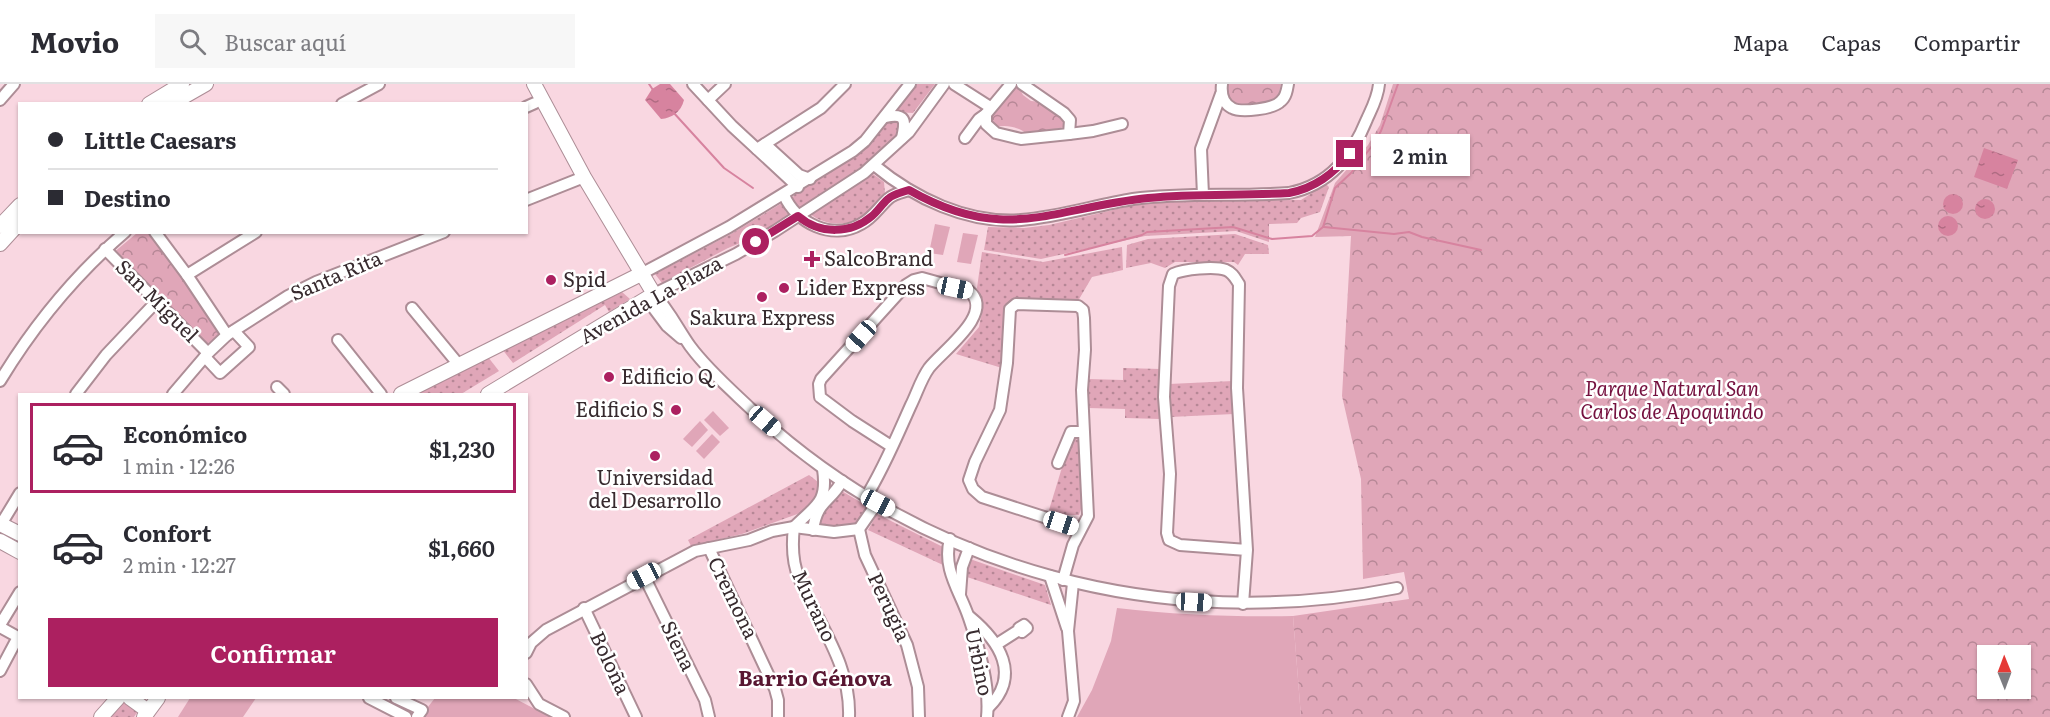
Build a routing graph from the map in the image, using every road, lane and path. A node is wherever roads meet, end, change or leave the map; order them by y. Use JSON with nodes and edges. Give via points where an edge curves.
{"nodes":[{"id":1,"x":21,"y":84,"type":"edge"},
{"id":2,"x":206,"y":84,"type":"edge"},
{"id":3,"x":379,"y":84,"type":"edge"},
{"id":4,"x":526,"y":84,"type":"edge"},
{"id":5,"x":534,"y":84,"type":"edge"},
{"id":6,"x":693,"y":84,"type":"edge"},
{"id":7,"x":725,"y":84,"type":"edge"},
{"id":8,"x":828,"y":84,"type":"edge"},
{"id":9,"x":910,"y":84,"type":"edge"},
{"id":10,"x":944,"y":84,"type":"edge"},
{"id":11,"x":954,"y":84,"type":"edge"},
{"id":12,"x":1011,"y":84,"type":"edge"},
{"id":13,"x":1022,"y":84,"type":"edge"},
{"id":14,"x":1288,"y":84,"type":"edge"},
{"id":15,"x":1379,"y":84,"type":"edge"},
{"id":16,"x":11,"y":87,"type":"edge"},
{"id":17,"x":181,"y":87,"type":"edge"},
{"id":18,"x":842,"y":88,"type":"edge"},
{"id":19,"x":1221,"y":89,"type":"edge"},
{"id":20,"x":0,"y":100,"type":"edge"},
{"id":21,"x":708,"y":100,"type":"junction"},
{"id":22,"x":152,"y":102,"type":"edge"},
{"id":23,"x":172,"y":102,"type":"edge"},
{"id":24,"x":346,"y":102,"type":"edge"},
{"id":25,"x":531,"y":105,"type":"edge"},
{"id":26,"x":1232,"y":109,"type":"junction"},
{"id":27,"x":988,"y":111,"type":"junction"},
{"id":28,"x":921,"y":115,"type":"junction"},
{"id":29,"x":899,"y":116,"type":"junction"},
{"id":30,"x":885,"y":117,"type":"junction"},
{"id":31,"x":1211,"y":120,"type":"junction"},
{"id":32,"x":1122,"y":124,"type":"dead end"},
{"id":33,"x":1069,"y":134,"type":"junction"},
{"id":34,"x":965,"y":138,"type":"dead end"},
{"id":35,"x":901,"y":140,"type":"junction"},
{"id":36,"x":761,"y":147,"type":"junction"},
{"id":37,"x":874,"y":165,"type":"junction"},
{"id":38,"x":890,"y":177,"type":"junction"},
{"id":39,"x":580,"y":179,"type":"junction"},
{"id":40,"x":810,"y":179,"type":"junction"},
{"id":41,"x":798,"y":187,"type":"junction"},
{"id":42,"x":909,"y":190,"type":"junction"},
{"id":43,"x":784,"y":195,"type":"junction"},
{"id":44,"x":1203,"y":195,"type":"junction"},
{"id":45,"x":889,"y":197,"type":"junction"},
{"id":46,"x":528,"y":200,"type":"edge"},
{"id":47,"x":18,"y":207,"type":"edge"},
{"id":48,"x":798,"y":216,"type":"junction"},
{"id":49,"x":18,"y":224,"type":"edge"},
{"id":50,"x":0,"y":226,"type":"edge"},
{"id":51,"x":123,"y":234,"type":"edge"},
{"id":52,"x":156,"y":234,"type":"edge"},
{"id":53,"x":253,"y":234,"type":"edge"},
{"id":54,"x":439,"y":234,"type":"edge"},
{"id":55,"x":0,"y":244,"type":"edge"},
{"id":56,"x":105,"y":249,"type":"junction"},
{"id":57,"x":187,"y":275,"type":"junction"},
{"id":58,"x":638,"y":277,"type":"junction"},
{"id":59,"x":605,"y":293,"type":"junction"},
{"id":60,"x":650,"y":296,"type":"junction"},
{"id":61,"x":157,"y":301,"type":"junction"},
{"id":62,"x":412,"y":308,"type":"dead end"},
{"id":63,"x":616,"y":315,"type":"junction"},
{"id":64,"x":231,"y":333,"type":"junction"},
{"id":65,"x":338,"y":340,"type":"dead end"},
{"id":66,"x":207,"y":355,"type":"junction"},
{"id":67,"x":459,"y":365,"type":"junction"},
{"id":68,"x":0,"y":381,"type":"edge"},
{"id":69,"x":77,"y":393,"type":"edge"},
{"id":70,"x":174,"y":393,"type":"edge"},
{"id":71,"x":380,"y":393,"type":"edge"},
{"id":72,"x":403,"y":393,"type":"edge"},
{"id":73,"x":490,"y":393,"type":"edge"},
{"id":74,"x":1083,"y":432,"type":"junction"},
{"id":75,"x":891,"y":446,"type":"junction"},
{"id":76,"x":1058,"y":463,"type":"dead end"},
{"id":77,"x":823,"y":469,"type":"junction"},
{"id":78,"x":842,"y":481,"type":"junction"},
{"id":79,"x":18,"y":496,"type":"edge"},
{"id":80,"x":866,"y":497,"type":"junction"},
{"id":81,"x":878,"y":503,"type":"junction"},
{"id":82,"x":0,"y":525,"type":"edge"},
{"id":83,"x":794,"y":527,"type":"junction"},
{"id":84,"x":859,"y":529,"type":"junction"},
{"id":85,"x":1081,"y":529,"type":"junction"},
{"id":86,"x":813,"y":530,"type":"junction"},
{"id":87,"x":18,"y":533,"type":"edge"},
{"id":88,"x":950,"y":539,"type":"junction"},
{"id":89,"x":0,"y":541,"type":"edge"},
{"id":90,"x":709,"y":548,"type":"junction"},
{"id":91,"x":969,"y":548,"type":"junction"},
{"id":92,"x":1247,"y":550,"type":"junction"},
{"id":93,"x":18,"y":551,"type":"edge"},
{"id":94,"x":644,"y":576,"type":"junction"},
{"id":95,"x":1050,"y":576,"type":"junction"},
{"id":96,"x":1068,"y":581,"type":"junction"},
{"id":97,"x":1397,"y":588,"type":"dead end"},
{"id":98,"x":18,"y":595,"type":"edge"},
{"id":99,"x":960,"y":595,"type":"junction"},
{"id":100,"x":1243,"y":604,"type":"junction"},
{"id":101,"x":584,"y":608,"type":"junction"},
{"id":102,"x":969,"y":616,"type":"junction"},
{"id":103,"x":0,"y":626,"type":"edge"},
{"id":104,"x":1019,"y":630,"type":"dead end"},
{"id":105,"x":1068,"y":631,"type":"junction"},
{"id":106,"x":18,"y":637,"type":"edge"},
{"id":107,"x":18,"y":640,"type":"edge"},
{"id":108,"x":997,"y":644,"type":"junction"},
{"id":109,"x":528,"y":649,"type":"edge"},
{"id":110,"x":0,"y":671,"type":"edge"},
{"id":111,"x":528,"y":686,"type":"edge"},
{"id":112,"x":117,"y":699,"type":"edge"},
{"id":113,"x":131,"y":699,"type":"edge"},
{"id":114,"x":157,"y":699,"type":"edge"},
{"id":115,"x":397,"y":699,"type":"edge"},
{"id":116,"x":384,"y":701,"type":"edge"},
{"id":117,"x":988,"y":712,"type":"edge"},
{"id":118,"x":146,"y":714,"type":"edge"},
{"id":119,"x":419,"y":714,"type":"edge"},
{"id":120,"x":101,"y":717,"type":"edge"},
{"id":121,"x":405,"y":717,"type":"edge"},
{"id":122,"x":564,"y":717,"type":"edge"},
{"id":123,"x":636,"y":717,"type":"edge"},
{"id":124,"x":709,"y":717,"type":"edge"},
{"id":125,"x":778,"y":717,"type":"edge"},
{"id":126,"x":849,"y":717,"type":"edge"},
{"id":127,"x":919,"y":717,"type":"edge"},
{"id":128,"x":1068,"y":717,"type":"edge"}],
"edges":[{"from":1,"to":16,"type":"street"},
{"from":2,"to":17,"type":"main road"},
{"from":3,"to":24,"type":"street"},
{"from":4,"to":25,"type":"main road"},
{"from":5,"to":39,"type":"main road"},
{"from":6,"to":21,"type":"street"},
{"from":7,"to":21,"type":"street"},
{"from":8,"to":18,"type":"street"},
{"from":9,"to":30,"type":"street","name":"Avenida La Plaza"},
{"from":10,"to":28,"type":"street","name":"Avenida La Plaza"},
{"from":11,"to":27,"type":"street"},
{"from":12,"to":27,"type":"street"},
{"from":13,"to":33,"type":"street","via":[[1064,113],[1070,120]]},
{"from":14,"to":26,"type":"street","via":[[1284,98],[1272,107]]},
{"from":15,"to":44,"type":"street","via":[[1356,144],[1343,163],[1320,182],[1289,193]]},
{"from":16,"to":20,"type":"street"},
{"from":17,"to":22,"type":"main road"},
{"from":17,"to":23,"type":"main road"},
{"from":18,"to":36,"type":"street","via":[[821,108]]},
{"from":19,"to":26,"type":"street"},
{"from":19,"to":31,"type":"street"},
{"from":21,"to":36,"type":"street"},
{"from":25,"to":39,"type":"main road"},
{"from":26,"to":31,"type":"street"},
{"from":27,"to":33,"type":"street","via":[[986,124],[996,133],[1021,139]]},
{"from":27,"to":34,"type":"street"},
{"from":28,"to":29,"type":"street"},
{"from":28,"to":35,"type":"street","name":"Avenida La Plaza"},
{"from":29,"to":30,"type":"street"},
{"from":29,"to":35,"type":"street","via":[[905,123]]},
{"from":30,"to":40,"type":"street","name":"Avenida La Plaza","via":[[861,145]]},
{"from":31,"to":44,"type":"street","via":[[1201,149]]},
{"from":32,"to":33,"type":"street"},
{"from":35,"to":37,"type":"street","name":"Avenida La Plaza"},
{"from":36,"to":40,"type":"street"},
{"from":36,"to":41,"type":"street"},
{"from":37,"to":38,"type":"street"},
{"from":37,"to":48,"type":"street","name":"Avenida La Plaza"},
{"from":38,"to":42,"type":"street"},
{"from":38,"to":45,"type":"street"},
{"from":39,"to":46,"type":"street"},
{"from":39,"to":58,"type":"main road"},
{"from":40,"to":41,"type":"street","name":"Avenida La Plaza"},
{"from":41,"to":43,"type":"street","name":"Avenida La Plaza"},
{"from":42,"to":44,"type":"street","via":[[963,214],[1008,220],[1132,200]]},
{"from":42,"to":45,"type":"street"},
{"from":43,"to":48,"type":"street"},
{"from":43,"to":58,"type":"street","name":"Avenida La Plaza"},
{"from":45,"to":48,"type":"street","via":[[871,218],[853,228],[826,230]]},
{"from":47,"to":50,"type":"main road"},
{"from":48,"to":60,"type":"street","name":"Avenida La Plaza","via":[[736,254]]},
{"from":49,"to":55,"type":"main road"},
{"from":51,"to":56,"type":"street"},
{"from":52,"to":57,"type":"street","name":"San Miguel"},
{"from":53,"to":57,"type":"street"},
{"from":54,"to":64,"type":"street","name":"Santa Rita","via":[[316,282]]},
{"from":56,"to":61,"type":"street","name":"San Miguel"},
{"from":56,"to":68,"type":"street","via":[[52,306]]},
{"from":57,"to":64,"type":"street","name":"San Miguel"},
{"from":58,"to":59,"type":"main road","name":"Avenida La Plaza"},
{"from":58,"to":60,"type":"main road"},
{"from":59,"to":63,"type":"main road","via":[[615,302]]},
{"from":59,"to":67,"type":"main road","name":"Avenida La Plaza"},
{"from":60,"to":63,"type":"main road","name":"Avenida La Plaza"},
{"from":60,"to":77,"type":"street","via":[[714,373]]},
{"from":61,"to":66,"type":"street","name":"San Miguel"},
{"from":61,"to":69,"type":"street"},
{"from":62,"to":67,"type":"street"},
{"from":63,"to":73,"type":"main road","name":"Avenida La Plaza"},
{"from":64,"to":66,"type":"street","name":"Santa Rita"},
{"from":64,"to":66,"type":"street","via":[[249,347],[220,373]]},
{"from":65,"to":71,"type":"street"},
{"from":66,"to":70,"type":"street","name":"Santa Rita"},
{"from":67,"to":72,"type":"main road","name":"Avenida La Plaza"},
{"from":74,"to":76,"type":"street","via":[[1071,432]]},
{"from":74,"to":85,"type":"street","via":[[1088,516]]},
{"from":74,"to":85,"type":"street","via":[[1083,310],[1069,305],[1016,304],[1010,309],[1000,410],[969,480],[982,497]]},
{"from":75,"to":75,"type":"street","via":[[820,397],[819,384],[914,280],[922,278],[969,291],[977,302],[973,318],[924,376]]},
{"from":75,"to":80,"type":"street"},
{"from":77,"to":78,"type":"street"},
{"from":77,"to":83,"type":"street","via":[[825,485],[819,502]]},
{"from":78,"to":80,"type":"street"},
{"from":78,"to":86,"type":"street","via":[[818,511]]},
{"from":79,"to":82,"type":"street"},
{"from":80,"to":81,"type":"street"},
{"from":81,"to":84,"type":"street"},
{"from":81,"to":88,"type":"street"},
{"from":82,"to":87,"type":"main road"},
{"from":83,"to":86,"type":"street"},
{"from":83,"to":90,"type":"street"},
{"from":83,"to":126,"type":"street","name":"Murano","via":[[796,570],[837,656],[846,682]]},
{"from":84,"to":86,"type":"street"},
{"from":84,"to":127,"type":"street","name":"Perugia","via":[[865,555],[908,645],[918,687]]},
{"from":85,"to":96,"type":"street","via":[[1073,545]]},
{"from":88,"to":91,"type":"street"},
{"from":88,"to":99,"type":"street","name":"Urbino","via":[[949,569]]},
{"from":89,"to":93,"type":"main road"},
{"from":90,"to":94,"type":"street","via":[[685,555]]},
{"from":90,"to":125,"type":"street","name":"Cremona","via":[[775,689]]},
{"from":91,"to":95,"type":"street"},
{"from":91,"to":99,"type":"street","name":"Urbino","via":[[962,567]]},
{"from":92,"to":92,"type":"street","via":[[1237,388],[1239,284],[1225,270],[1183,269],[1173,274],[1169,286],[1164,397],[1170,474],[1167,533],[1169,540],[1180,545]]},
{"from":92,"to":100,"type":"street"},
{"from":94,"to":101,"type":"street"},
{"from":94,"to":124,"type":"street","name":"Siena","via":[[705,700]]},
{"from":95,"to":96,"type":"street"},
{"from":95,"to":105,"type":"street"},
{"from":96,"to":100,"type":"street","via":[[1163,599]]},
{"from":96,"to":105,"type":"street"},
{"from":97,"to":100,"type":"street","via":[[1329,599]]},
{"from":98,"to":103,"type":"street"},
{"from":99,"to":102,"type":"street","name":"Urbino"},
{"from":101,"to":109,"type":"street","via":[[546,630]]},
{"from":101,"to":123,"type":"street","name":"Boloña"},
{"from":102,"to":108,"type":"street","name":"Urbino"},
{"from":102,"to":117,"type":"street","name":"Urbino","via":[[982,666]]},
{"from":103,"to":106,"type":"street"},
{"from":104,"to":108,"type":"street"},
{"from":105,"to":128,"type":"street","via":[[1075,692]]},
{"from":107,"to":110,"type":"street"},
{"from":108,"to":117,"type":"street","name":"Urbino","via":[[1004,662],[1003,681]]},
{"from":111,"to":122,"type":"street","via":[[539,704]]},
{"from":112,"to":120,"type":"main road"},
{"from":113,"to":118,"type":"main road"},
{"from":114,"to":118,"type":"main road"},
{"from":115,"to":119,"type":"street"},
{"from":116,"to":121,"type":"street"}]}
